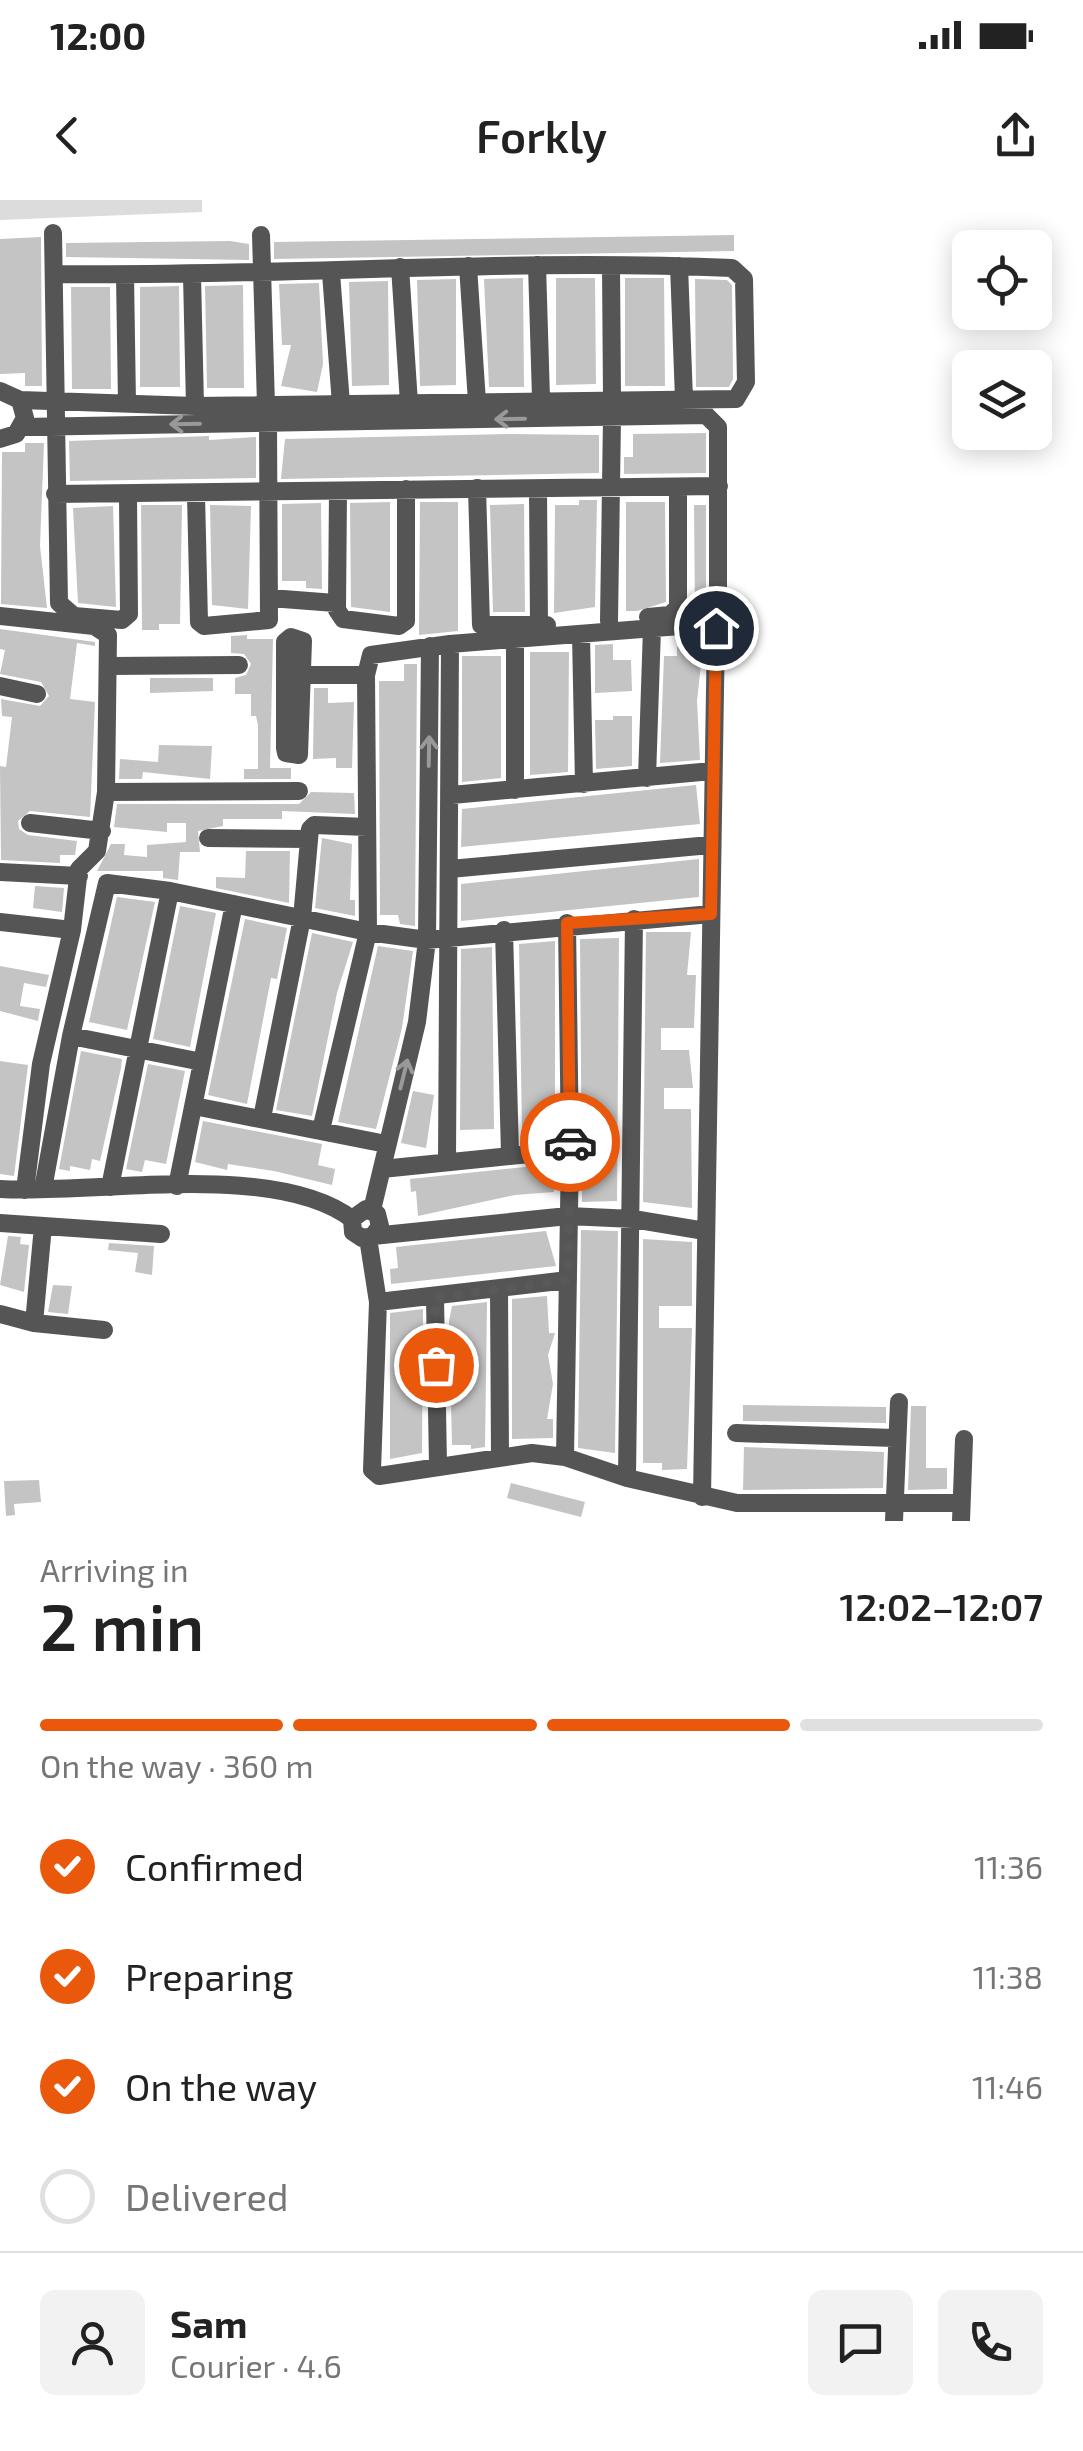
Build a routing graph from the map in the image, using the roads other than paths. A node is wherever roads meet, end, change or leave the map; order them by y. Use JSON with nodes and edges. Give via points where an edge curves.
{"nodes":[{"id":1,"x":53,"y":233,"type":"dead end"},
{"id":2,"x":261,"y":235,"type":"dead end"},
{"id":3,"x":537,"y":265,"type":"junction"},
{"id":4,"x":468,"y":266,"type":"junction"},
{"id":5,"x":679,"y":266,"type":"junction"},
{"id":6,"x":400,"y":267,"type":"junction"},
{"id":7,"x":611,"y":267,"type":"junction"},
{"id":8,"x":332,"y":272,"type":"junction"},
{"id":9,"x":54,"y":274,"type":"junction"},
{"id":10,"x":262,"y":274,"type":"junction"},
{"id":11,"x":125,"y":275,"type":"junction"},
{"id":12,"x":192,"y":275,"type":"junction"},
{"id":13,"x":0,"y":391,"type":"edge"},
{"id":14,"x":542,"y":398,"type":"junction"},
{"id":15,"x":573,"y":398,"type":"junction"},
{"id":16,"x":612,"y":398,"type":"junction"},
{"id":17,"x":684,"y":399,"type":"junction"},
{"id":18,"x":20,"y":400,"type":"junction"},
{"id":19,"x":477,"y":402,"type":"junction"},
{"id":20,"x":56,"y":403,"type":"junction"},
{"id":21,"x":127,"y":404,"type":"junction"},
{"id":22,"x":341,"y":404,"type":"junction"},
{"id":23,"x":410,"y":404,"type":"junction"},
{"id":24,"x":194,"y":406,"type":"junction"},
{"id":25,"x":642,"y":408,"type":"junction"},
{"id":26,"x":267,"y":414,"type":"junction"},
{"id":27,"x":304,"y":414,"type":"junction"},
{"id":28,"x":573,"y":418,"type":"junction"},
{"id":29,"x":612,"y":418,"type":"junction"},
{"id":30,"x":56,"y":426,"type":"junction"},
{"id":31,"x":22,"y":427,"type":"junction"},
{"id":32,"x":0,"y":439,"type":"edge"},
{"id":33,"x":678,"y":486,"type":"junction"},
{"id":34,"x":719,"y":486,"type":"junction"},
{"id":35,"x":612,"y":487,"type":"junction"},
{"id":36,"x":477,"y":488,"type":"junction"},
{"id":37,"x":406,"y":489,"type":"junction"},
{"id":38,"x":538,"y":489,"type":"junction"},
{"id":39,"x":338,"y":492,"type":"junction"},
{"id":40,"x":55,"y":494,"type":"junction"},
{"id":41,"x":266,"y":494,"type":"junction"},
{"id":42,"x":128,"y":496,"type":"junction"},
{"id":43,"x":196,"y":496,"type":"junction"},
{"id":44,"x":718,"y":587,"type":"dead end"},
{"id":45,"x":270,"y":598,"type":"junction"},
{"id":46,"x":335,"y":603,"type":"junction"},
{"id":47,"x":0,"y":616,"type":"edge"},
{"id":48,"x":609,"y":621,"type":"junction"},
{"id":49,"x":539,"y":626,"type":"junction"},
{"id":50,"x":652,"y":628,"type":"junction"},
{"id":51,"x":581,"y":634,"type":"junction"},
{"id":52,"x":514,"y":639,"type":"junction"},
{"id":53,"x":450,"y":644,"type":"junction"},
{"id":54,"x":430,"y":646,"type":"junction"},
{"id":55,"x":239,"y":665,"type":"dead end"},
{"id":56,"x":110,"y":666,"type":"junction"},
{"id":57,"x":303,"y":675,"type":"junction"},
{"id":58,"x":366,"y":675,"type":"junction"},
{"id":59,"x":0,"y":686,"type":"edge"},
{"id":60,"x":37,"y":694,"type":"dead end"},
{"id":61,"x":712,"y":771,"type":"junction"},
{"id":62,"x":647,"y":778,"type":"junction"},
{"id":63,"x":584,"y":784,"type":"junction"},
{"id":64,"x":515,"y":790,"type":"junction"},
{"id":65,"x":298,"y":791,"type":"dead end"},
{"id":66,"x":106,"y":792,"type":"junction"},
{"id":67,"x":452,"y":795,"type":"junction"},
{"id":68,"x":30,"y":823,"type":"dead end"},
{"id":69,"x":367,"y":826,"type":"junction"},
{"id":70,"x":102,"y":831,"type":"junction"},
{"id":71,"x":208,"y":838,"type":"dead end"},
{"id":72,"x":308,"y":839,"type":"junction"},
{"id":73,"x":710,"y":839,"type":"junction"},
{"id":74,"x":451,"y":863,"type":"junction"},
{"id":75,"x":0,"y":872,"type":"edge"},
{"id":76,"x":78,"y":876,"type":"junction"},
{"id":77,"x":170,"y":891,"type":"junction"},
{"id":78,"x":234,"y":904,"type":"junction"},
{"id":79,"x":711,"y":914,"type":"junction"},
{"id":80,"x":302,"y":918,"type":"junction"},
{"id":81,"x":634,"y":919,"type":"junction"},
{"id":82,"x":0,"y":922,"type":"edge"},
{"id":83,"x":567,"y":923,"type":"junction"},
{"id":84,"x":72,"y":930,"type":"junction"},
{"id":85,"x":504,"y":930,"type":"junction"},
{"id":86,"x":368,"y":932,"type":"junction"},
{"id":87,"x":447,"y":938,"type":"junction"},
{"id":88,"x":427,"y":940,"type":"junction"},
{"id":89,"x":72,"y":1036,"type":"junction"},
{"id":90,"x":140,"y":1050,"type":"junction"},
{"id":91,"x":202,"y":1062,"type":"junction"},
{"id":92,"x":194,"y":1106,"type":"junction"},
{"id":93,"x":262,"y":1118,"type":"junction"},
{"id":94,"x":321,"y":1130,"type":"junction"},
{"id":95,"x":386,"y":1144,"type":"junction"},
{"id":96,"x":570,"y":1150,"type":"junction"},
{"id":97,"x":510,"y":1154,"type":"junction"},
{"id":98,"x":447,"y":1160,"type":"junction"},
{"id":99,"x":382,"y":1169,"type":"junction"},
{"id":100,"x":178,"y":1186,"type":"junction"},
{"id":101,"x":110,"y":1187,"type":"junction"},
{"id":102,"x":0,"y":1189,"type":"edge"},
{"id":103,"x":34,"y":1189,"type":"junction"},
{"id":104,"x":372,"y":1210,"type":"junction"},
{"id":105,"x":568,"y":1216,"type":"junction"},
{"id":106,"x":352,"y":1219,"type":"junction"},
{"id":107,"x":633,"y":1219,"type":"junction"},
{"id":108,"x":0,"y":1223,"type":"edge"},
{"id":109,"x":43,"y":1226,"type":"junction"},
{"id":110,"x":705,"y":1231,"type":"junction"},
{"id":111,"x":161,"y":1234,"type":"dead end"},
{"id":112,"x":370,"y":1237,"type":"junction"},
{"id":113,"x":568,"y":1280,"type":"junction"},
{"id":114,"x":499,"y":1288,"type":"junction"},
{"id":115,"x":435,"y":1298,"type":"junction"},
{"id":116,"x":378,"y":1302,"type":"junction"},
{"id":117,"x":0,"y":1314,"type":"edge"},
{"id":118,"x":34,"y":1323,"type":"junction"},
{"id":119,"x":104,"y":1330,"type":"dead end"},
{"id":120,"x":899,"y":1402,"type":"dead end"},
{"id":121,"x":736,"y":1433,"type":"dead end"},
{"id":122,"x":895,"y":1438,"type":"junction"},
{"id":123,"x":964,"y":1439,"type":"dead end"},
{"id":124,"x":500,"y":1456,"type":"junction"},
{"id":125,"x":565,"y":1458,"type":"junction"},
{"id":126,"x":438,"y":1465,"type":"junction"},
{"id":127,"x":626,"y":1478,"type":"junction"},
{"id":128,"x":702,"y":1497,"type":"junction"},
{"id":129,"x":734,"y":1512,"type":"edge"},
{"id":130,"x":770,"y":1512,"type":"edge"},
{"id":131,"x":834,"y":1512,"type":"edge"},
{"id":132,"x":894,"y":1512,"type":"edge"},
{"id":133,"x":961,"y":1512,"type":"edge"}],
"edges":[{"from":1,"to":9,"type":"street"},
{"from":2,"to":10,"type":"street"},
{"from":3,"to":4,"type":"street"},
{"from":3,"to":7,"type":"street"},
{"from":3,"to":14,"type":"street"},
{"from":4,"to":6,"type":"street"},
{"from":4,"to":19,"type":"street"},
{"from":5,"to":7,"type":"street"},
{"from":5,"to":17,"type":"street"},
{"from":5,"to":17,"type":"street","via":[[732,268],[744,279],[744,392],[736,399]]},
{"from":6,"to":8,"type":"street"},
{"from":6,"to":23,"type":"street"},
{"from":7,"to":16,"type":"street"},
{"from":8,"to":10,"type":"street"},
{"from":8,"to":22,"type":"street"},
{"from":9,"to":11,"type":"street"},
{"from":9,"to":20,"type":"street"},
{"from":10,"to":12,"type":"street"},
{"from":10,"to":26,"type":"street"},
{"from":11,"to":12,"type":"street"},
{"from":11,"to":21,"type":"street"},
{"from":12,"to":24,"type":"street"},
{"from":13,"to":18,"type":"street"},
{"from":14,"to":15,"type":"street"},
{"from":14,"to":19,"type":"street"},
{"from":15,"to":16,"type":"street"},
{"from":15,"to":28,"type":"street"},
{"from":16,"to":25,"type":"street"},
{"from":17,"to":25,"type":"street"},
{"from":18,"to":20,"type":"street"},
{"from":18,"to":31,"type":"street"},
{"from":19,"to":23,"type":"street"},
{"from":20,"to":21,"type":"street"},
{"from":20,"to":30,"type":"street"},
{"from":21,"to":24,"type":"street"},
{"from":22,"to":23,"type":"street"},
{"from":22,"to":27,"type":"street"},
{"from":24,"to":26,"type":"street"},
{"from":25,"to":29,"type":"street"},
{"from":25,"to":34,"type":"street","via":[[712,417]]},
{"from":26,"to":27,"type":"street"},
{"from":26,"to":30,"type":"street","one_way":true},
{"from":26,"to":41,"type":"street"},
{"from":28,"to":27,"type":"street","one_way":true},
{"from":28,"to":29,"type":"street"},
{"from":29,"to":35,"type":"street"},
{"from":30,"to":31,"type":"street"},
{"from":30,"to":40,"type":"street"},
{"from":31,"to":32,"type":"street"},
{"from":33,"to":34,"type":"street"},
{"from":33,"to":35,"type":"street"},
{"from":33,"to":48,"type":"street","via":[[678,606],[670,615]]},
{"from":34,"to":44,"type":"street"},
{"from":35,"to":38,"type":"street"},
{"from":35,"to":48,"type":"street"},
{"from":36,"to":37,"type":"street"},
{"from":36,"to":38,"type":"street"},
{"from":36,"to":49,"type":"street","via":[[480,625]]},
{"from":37,"to":39,"type":"street"},
{"from":37,"to":46,"type":"street","via":[[406,622],[343,619]]},
{"from":38,"to":49,"type":"street"},
{"from":39,"to":41,"type":"street"},
{"from":39,"to":46,"type":"street"},
{"from":40,"to":42,"type":"street"},
{"from":40,"to":42,"type":"street","via":[[59,603],[74,616],[122,620],[128,614]]},
{"from":41,"to":43,"type":"street"},
{"from":41,"to":45,"type":"street"},
{"from":42,"to":43,"type":"street"},
{"from":43,"to":45,"type":"street","via":[[199,622],[264,622]]},
{"from":45,"to":46,"type":"street"},
{"from":47,"to":56,"type":"street","via":[[102,628]]},
{"from":48,"to":49,"type":"street"},
{"from":50,"to":51,"type":"street"},
{"from":50,"to":61,"type":"street","via":[[716,628]]},
{"from":50,"to":62,"type":"street"},
{"from":51,"to":52,"type":"street"},
{"from":51,"to":63,"type":"street"},
{"from":52,"to":53,"type":"street"},
{"from":52,"to":64,"type":"street"},
{"from":53,"to":54,"type":"street"},
{"from":53,"to":67,"type":"street"},
{"from":54,"to":58,"type":"street","via":[[371,655]]},
{"from":88,"to":54,"type":"street","one_way":true},
{"from":55,"to":56,"type":"street"},
{"from":56,"to":66,"type":"street"},
{"from":57,"to":57,"type":"street","via":[[302,750],[298,755],[284,748],[285,642],[291,637],[303,640]]},
{"from":57,"to":58,"type":"street"},
{"from":58,"to":69,"type":"street"},
{"from":59,"to":60,"type":"street"},
{"from":61,"to":62,"type":"street"},
{"from":61,"to":73,"type":"street"},
{"from":62,"to":63,"type":"street"},
{"from":63,"to":64,"type":"street"},
{"from":64,"to":67,"type":"street"},
{"from":65,"to":66,"type":"street"},
{"from":66,"to":70,"type":"street"},
{"from":67,"to":74,"type":"street"},
{"from":68,"to":70,"type":"street"},
{"from":69,"to":72,"type":"street","via":[[314,825]]},
{"from":69,"to":86,"type":"street"},
{"from":70,"to":76,"type":"street"},
{"from":71,"to":72,"type":"street"},
{"from":72,"to":80,"type":"street"},
{"from":73,"to":74,"type":"street"},
{"from":73,"to":79,"type":"street"},
{"from":74,"to":87,"type":"street"},
{"from":75,"to":76,"type":"street"},
{"from":76,"to":84,"type":"street"},
{"from":77,"to":78,"type":"street"},
{"from":77,"to":89,"type":"street","via":[[107,884]]},
{"from":77,"to":90,"type":"street"},
{"from":78,"to":80,"type":"street"},
{"from":78,"to":91,"type":"street"},
{"from":79,"to":81,"type":"street"},
{"from":79,"to":110,"type":"street"},
{"from":80,"to":86,"type":"street"},
{"from":80,"to":93,"type":"street"},
{"from":81,"to":83,"type":"street"},
{"from":81,"to":107,"type":"street"},
{"from":82,"to":84,"type":"street"},
{"from":83,"to":85,"type":"street"},
{"from":83,"to":96,"type":"street"},
{"from":84,"to":103,"type":"street","via":[[41,1064]]},
{"from":85,"to":87,"type":"street"},
{"from":85,"to":97,"type":"street"},
{"from":86,"to":88,"type":"street"},
{"from":86,"to":94,"type":"street"},
{"from":87,"to":88,"type":"street"},
{"from":87,"to":98,"type":"street"},
{"from":95,"to":88,"type":"street","one_way":true,"via":[[417,1022]]},
{"from":89,"to":90,"type":"street"},
{"from":89,"to":103,"type":"street"},
{"from":90,"to":91,"type":"street"},
{"from":90,"to":101,"type":"street"},
{"from":91,"to":92,"type":"street"},
{"from":92,"to":93,"type":"street"},
{"from":92,"to":100,"type":"street"},
{"from":93,"to":94,"type":"street"},
{"from":94,"to":95,"type":"street"},
{"from":95,"to":99,"type":"street"},
{"from":96,"to":97,"type":"street"},
{"from":96,"to":105,"type":"street"},
{"from":97,"to":98,"type":"street"},
{"from":98,"to":99,"type":"street"},
{"from":99,"to":104,"type":"street"},
{"from":100,"to":101,"type":"street"},
{"from":100,"to":106,"type":"street","via":[[294,1194]]},
{"from":101,"to":103,"type":"street"},
{"from":102,"to":103,"type":"street"},
{"from":104,"to":106,"type":"street"},
{"from":104,"to":112,"type":"street","via":[[380,1220]]},
{"from":105,"to":107,"type":"street"},
{"from":105,"to":112,"type":"street"},
{"from":105,"to":113,"type":"street"},
{"from":106,"to":112,"type":"street","via":[[353,1232]]},
{"from":107,"to":110,"type":"street"},
{"from":107,"to":127,"type":"street"},
{"from":108,"to":109,"type":"street"},
{"from":109,"to":111,"type":"street"},
{"from":109,"to":118,"type":"street"},
{"from":110,"to":128,"type":"street"},
{"from":112,"to":116,"type":"street"},
{"from":113,"to":114,"type":"street"},
{"from":113,"to":125,"type":"street"},
{"from":114,"to":115,"type":"street"},
{"from":114,"to":124,"type":"street"},
{"from":115,"to":116,"type":"street"},
{"from":115,"to":126,"type":"street"},
{"from":116,"to":126,"type":"street","via":[[372,1470],[388,1477]]},
{"from":117,"to":118,"type":"street"},
{"from":118,"to":119,"type":"street"},
{"from":120,"to":122,"type":"street"},
{"from":121,"to":122,"type":"street"},
{"from":122,"to":132,"type":"street"},
{"from":123,"to":133,"type":"street"},
{"from":124,"to":125,"type":"street"},
{"from":124,"to":126,"type":"street"},
{"from":125,"to":127,"type":"street"},
{"from":127,"to":128,"type":"street"},
{"from":128,"to":129,"type":"street"},
{"from":129,"to":130,"type":"street"},
{"from":130,"to":131,"type":"street"},
{"from":131,"to":132,"type":"street"},
{"from":132,"to":133,"type":"street"}]}
